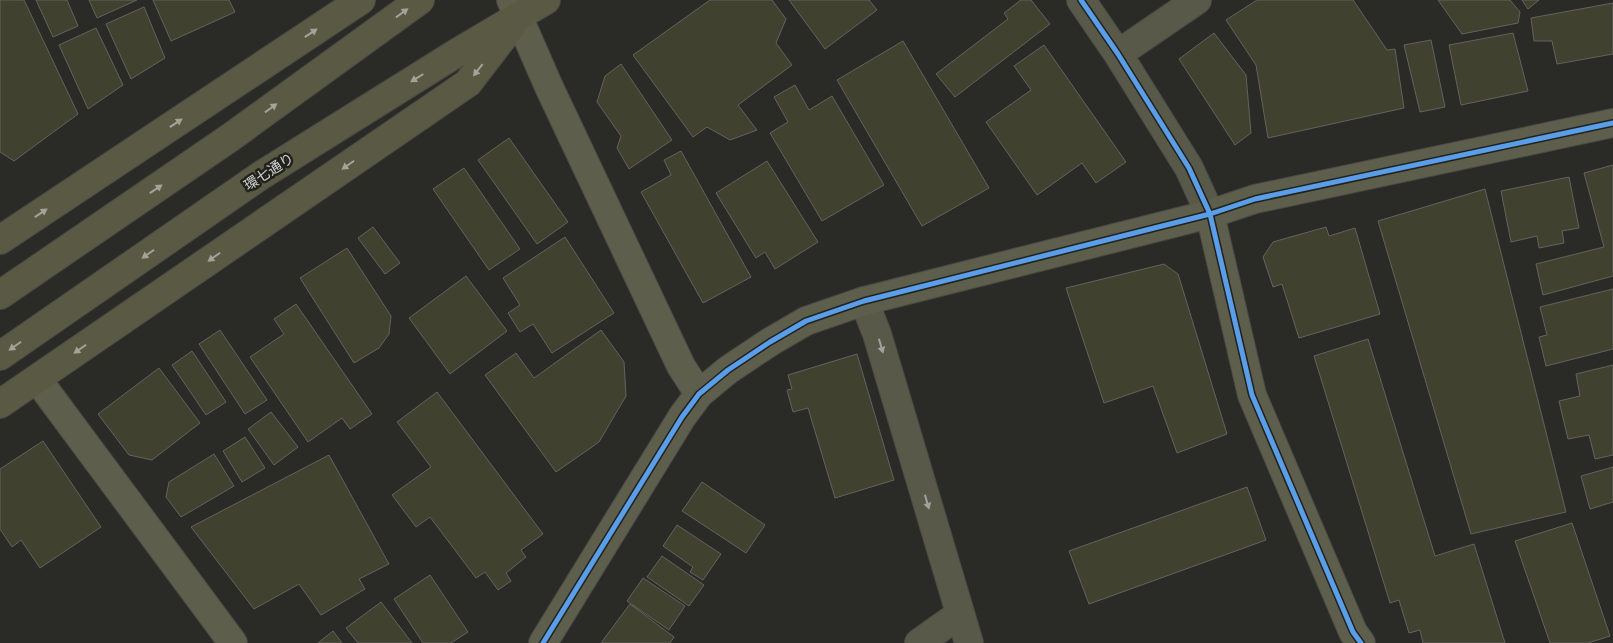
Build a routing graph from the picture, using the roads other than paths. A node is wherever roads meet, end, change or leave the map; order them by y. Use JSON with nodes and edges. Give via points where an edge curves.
{"nodes":[{"id":1,"x":361,"y":0,"type":"edge"},
{"id":2,"x":420,"y":0,"type":"edge"},
{"id":3,"x":546,"y":0,"type":"edge"},
{"id":4,"x":1081,"y":0,"type":"edge"},
{"id":5,"x":1198,"y":0,"type":"edge"},
{"id":6,"x":515,"y":9,"type":"edge"},
{"id":7,"x":1118,"y":54,"type":"junction"},
{"id":8,"x":1613,"y":123,"type":"edge"},
{"id":9,"x":1210,"y":214,"type":"junction"},
{"id":10,"x":0,"y":240,"type":"edge"},
{"id":11,"x":0,"y":295,"type":"edge"},
{"id":12,"x":864,"y":301,"type":"junction"},
{"id":13,"x":0,"y":356,"type":"edge"},
{"id":14,"x":37,"y":379,"type":"junction"},
{"id":15,"x":699,"y":394,"type":"junction"},
{"id":16,"x":0,"y":404,"type":"edge"},
{"id":17,"x":960,"y":614,"type":"junction"},
{"id":18,"x":233,"y":643,"type":"edge"},
{"id":19,"x":543,"y":643,"type":"edge"},
{"id":20,"x":919,"y":643,"type":"edge"},
{"id":21,"x":969,"y":643,"type":"edge"},
{"id":22,"x":1361,"y":643,"type":"edge"}],
"edges":[{"from":10,"to":1,"type":"main road","one_way":true},
{"from":11,"to":2,"type":"main road","one_way":true,"via":[[231,137]]},
{"from":3,"to":6,"type":"main road","name":"環七通り"},
{"from":4,"to":7,"type":"street"},
{"from":5,"to":7,"type":"street"},
{"from":6,"to":13,"type":"main road","name":"環七通り","one_way":true,"via":[[455,54],[260,176]]},
{"from":6,"to":14,"type":"main road","one_way":true,"via":[[468,83]]},
{"from":6,"to":15,"type":"street","via":[[681,366]]},
{"from":7,"to":9,"type":"street","via":[[1189,168]]},
{"from":8,"to":9,"type":"street","via":[[1255,200]]},
{"from":9,"to":12,"type":"street"},
{"from":9,"to":22,"type":"street","via":[[1252,395],[1353,632]]},
{"from":12,"to":15,"type":"street","via":[[806,321],[728,370]]},
{"from":12,"to":17,"type":"street","one_way":true,"via":[[877,334]]},
{"from":14,"to":16,"type":"main road"},
{"from":14,"to":18,"type":"street"},
{"from":15,"to":19,"type":"street"},
{"from":17,"to":20,"type":"street"},
{"from":17,"to":21,"type":"street"}]}
